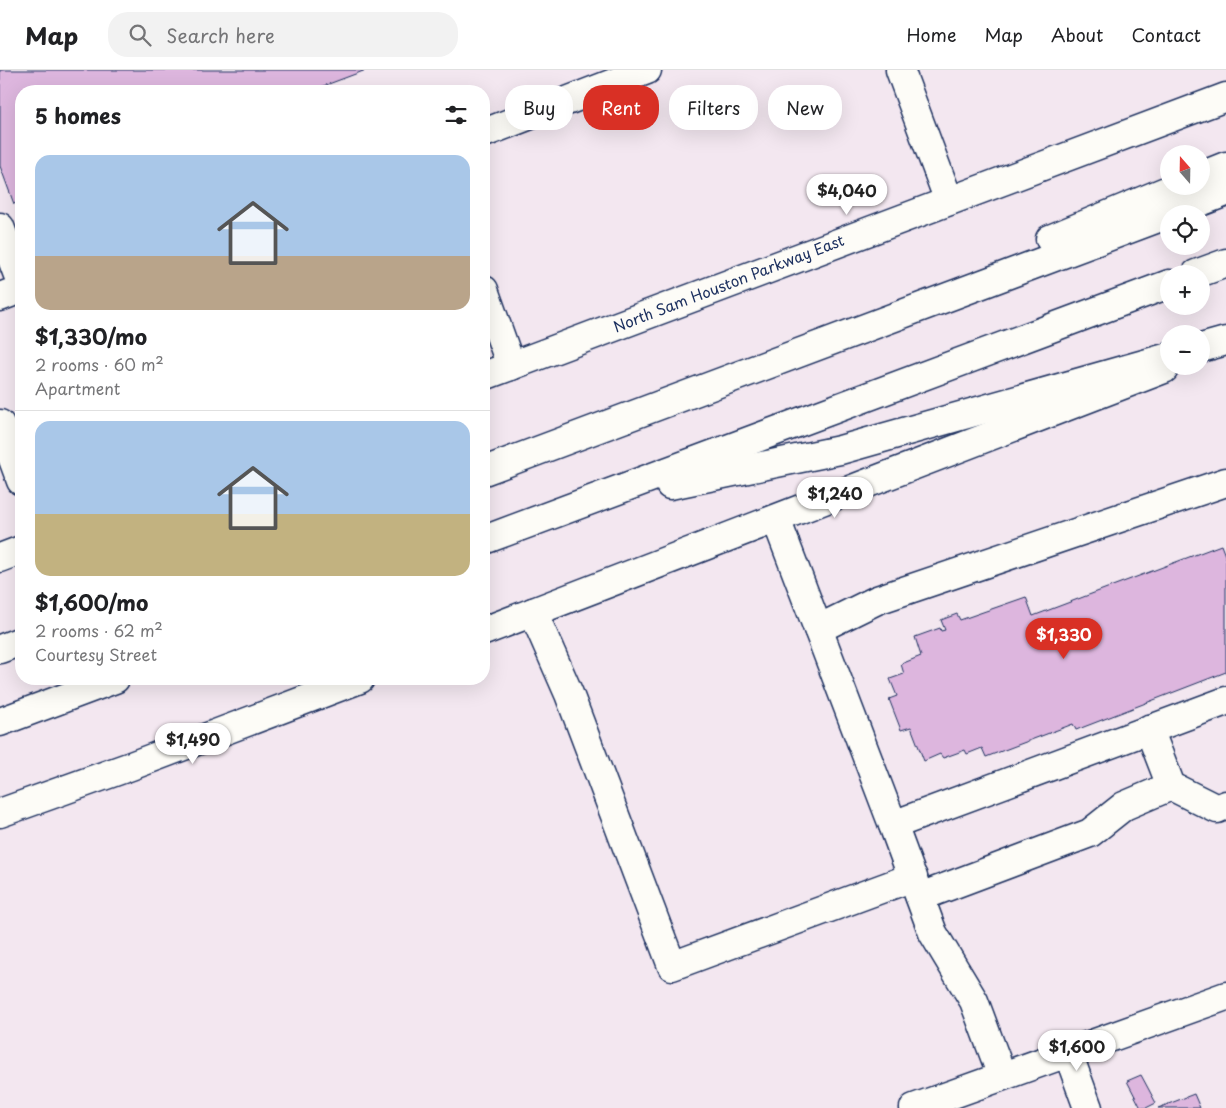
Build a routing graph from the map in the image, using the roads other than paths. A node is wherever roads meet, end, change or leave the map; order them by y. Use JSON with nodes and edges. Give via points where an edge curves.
{"nodes":[{"id":1,"x":647,"y":70,"type":"edge"},
{"id":2,"x":900,"y":70,"type":"edge"},
{"id":3,"x":1226,"y":96,"type":"edge"},
{"id":4,"x":490,"y":131,"type":"edge"},
{"id":5,"x":1226,"y":166,"type":"edge"},
{"id":6,"x":1210,"y":172,"type":"edge"},
{"id":7,"x":1226,"y":192,"type":"edge"},
{"id":8,"x":1160,"y":193,"type":"edge"},
{"id":9,"x":950,"y":201,"type":"junction"},
{"id":10,"x":1192,"y":205,"type":"edge"},
{"id":11,"x":1160,"y":217,"type":"edge"},
{"id":12,"x":0,"y":227,"type":"edge"},
{"id":13,"x":1226,"y":262,"type":"edge"},
{"id":14,"x":15,"y":268,"type":"edge"},
{"id":15,"x":1210,"y":268,"type":"edge"},
{"id":16,"x":1160,"y":287,"type":"edge"},
{"id":17,"x":15,"y":292,"type":"edge"},
{"id":18,"x":0,"y":298,"type":"edge"},
{"id":19,"x":490,"y":307,"type":"edge"},
{"id":20,"x":1226,"y":341,"type":"edge"},
{"id":21,"x":1210,"y":345,"type":"edge"},
{"id":22,"x":1226,"y":345,"type":"edge"},
{"id":23,"x":1210,"y":351,"type":"edge"},
{"id":24,"x":1160,"y":361,"type":"edge"},
{"id":25,"x":511,"y":366,"type":"junction"},
{"id":26,"x":1160,"y":371,"type":"edge"},
{"id":27,"x":490,"y":374,"type":"edge"},
{"id":28,"x":0,"y":424,"type":"edge"},
{"id":29,"x":569,"y":439,"type":"junction"},
{"id":30,"x":15,"y":465,"type":"edge"},
{"id":31,"x":490,"y":469,"type":"edge"},
{"id":32,"x":1226,"y":482,"type":"edge"},
{"id":33,"x":585,"y":502,"type":"junction"},
{"id":34,"x":776,"y":519,"type":"junction"},
{"id":35,"x":490,"y":538,"type":"edge"},
{"id":36,"x":15,"y":552,"type":"edge"},
{"id":37,"x":0,"y":558,"type":"edge"},
{"id":38,"x":533,"y":612,"type":"junction"},
{"id":39,"x":490,"y":629,"type":"edge"},
{"id":40,"x":818,"y":630,"type":"junction"},
{"id":41,"x":15,"y":643,"type":"edge"},
{"id":42,"x":0,"y":649,"type":"edge"},
{"id":43,"x":99,"y":685,"type":"edge"},
{"id":44,"x":344,"y":685,"type":"edge"},
{"id":45,"x":1226,"y":701,"type":"edge"},
{"id":46,"x":0,"y":722,"type":"edge"},
{"id":47,"x":1149,"y":730,"type":"junction"},
{"id":48,"x":1171,"y":786,"type":"junction"},
{"id":49,"x":1226,"y":805,"type":"edge"},
{"id":50,"x":0,"y":813,"type":"edge"},
{"id":51,"x":893,"y":825,"type":"junction"},
{"id":52,"x":916,"y":887,"type":"junction"},
{"id":53,"x":1226,"y":996,"type":"edge"},
{"id":54,"x":1068,"y":1052,"type":"junction"},
{"id":55,"x":1002,"y":1076,"type":"junction"},
{"id":56,"x":914,"y":1108,"type":"edge"},
{"id":57,"x":1088,"y":1108,"type":"edge"}],
"edges":[{"from":1,"to":4,"type":"main road"},
{"from":2,"to":9,"type":"main road"},
{"from":3,"to":9,"type":"main road","name":"North Sam Houston Parkway East"},
{"from":5,"to":6,"type":"main road"},
{"from":7,"to":10,"type":"main road"},
{"from":8,"to":29,"type":"main road"},
{"from":9,"to":25,"type":"main road","name":"North Sam Houston Parkway East"},
{"from":11,"to":29,"type":"main road"},
{"from":12,"to":14,"type":"main road"},
{"from":13,"to":15,"type":"main road"},
{"from":16,"to":33,"type":"main road"},
{"from":17,"to":18,"type":"main road"},
{"from":19,"to":25,"type":"main road"},
{"from":20,"to":21,"type":"main road"},
{"from":22,"to":23,"type":"main road"},
{"from":24,"to":33,"type":"main road","via":[[840,450]]},
{"from":25,"to":27,"type":"main road","name":"North Sam Houston Parkway East"},
{"from":26,"to":34,"type":"main road"},
{"from":28,"to":30,"type":"main road"},
{"from":29,"to":31,"type":"main road"},
{"from":32,"to":40,"type":"main road","via":[[876,600]]},
{"from":33,"to":35,"type":"main road"},
{"from":34,"to":38,"type":"main road"},
{"from":34,"to":40,"type":"main road"},
{"from":36,"to":37,"type":"main road"},
{"from":38,"to":39,"type":"main road"},
{"from":38,"to":52,"type":"main road","via":[[569,694],[672,966]]},
{"from":40,"to":51,"type":"main road"},
{"from":41,"to":42,"type":"main road"},
{"from":43,"to":46,"type":"main road"},
{"from":44,"to":50,"type":"main road"},
{"from":45,"to":47,"type":"main road"},
{"from":47,"to":48,"type":"main road"},
{"from":47,"to":51,"type":"main road"},
{"from":48,"to":49,"type":"main road","via":[[1216,808]]},
{"from":48,"to":52,"type":"main road","via":[[1124,806],[1090,833]]},
{"from":51,"to":52,"type":"main road"},
{"from":52,"to":55,"type":"main road","via":[[933,933],[974,1001]]},
{"from":53,"to":54,"type":"main road"},
{"from":54,"to":55,"type":"main road"},
{"from":54,"to":57,"type":"main road"},
{"from":55,"to":56,"type":"main road"}]}
